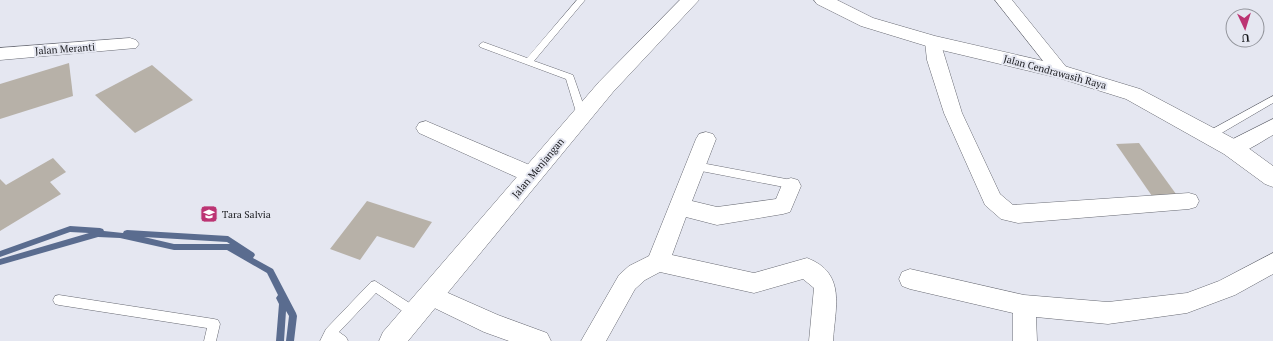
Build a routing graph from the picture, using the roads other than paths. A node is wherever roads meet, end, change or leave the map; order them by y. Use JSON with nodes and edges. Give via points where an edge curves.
{"nodes":[{"id":1,"x":581,"y":0,"type":"edge"},
{"id":2,"x":690,"y":0,"type":"edge"},
{"id":3,"x":823,"y":0,"type":"edge"},
{"id":4,"x":1003,"y":0,"type":"edge"},
{"id":5,"x":933,"y":42,"type":"junction"},
{"id":6,"x":130,"y":44,"type":"dead end"},
{"id":7,"x":483,"y":45,"type":"dead end"},
{"id":8,"x":0,"y":54,"type":"edge"},
{"id":9,"x":528,"y":62,"type":"junction"},
{"id":10,"x":1061,"y":72,"type":"junction"},
{"id":11,"x":1273,"y":99,"type":"edge"},
{"id":12,"x":582,"y":115,"type":"junction"},
{"id":13,"x":1273,"y":126,"type":"edge"},
{"id":14,"x":426,"y":128,"type":"dead end"},
{"id":15,"x":1210,"y":135,"type":"junction"},
{"id":16,"x":706,"y":139,"type":"dead end"},
{"id":17,"x":1232,"y":148,"type":"junction"},
{"id":18,"x":696,"y":166,"type":"junction"},
{"id":19,"x":532,"y":175,"type":"junction"},
{"id":20,"x":1273,"y":178,"type":"edge"},
{"id":21,"x":791,"y":186,"type":"joint"},
{"id":22,"x":1189,"y":201,"type":"dead end"},
{"id":23,"x":680,"y":207,"type":"junction"},
{"id":24,"x":658,"y":262,"type":"junction"},
{"id":25,"x":1273,"y":263,"type":"edge"},
{"id":26,"x":910,"y":280,"type":"dead end"},
{"id":27,"x":430,"y":295,"type":"junction"},
{"id":28,"x":60,"y":300,"type":"dead end"},
{"id":29,"x":1024,"y":305,"type":"junction"},
{"id":30,"x":415,"y":313,"type":"junction"},
{"id":31,"x":328,"y":337,"type":"edge"},
{"id":32,"x":210,"y":341,"type":"edge"},
{"id":33,"x":342,"y":341,"type":"edge"},
{"id":34,"x":392,"y":341,"type":"edge"},
{"id":35,"x":539,"y":341,"type":"edge"},
{"id":36,"x":593,"y":341,"type":"edge"},
{"id":37,"x":821,"y":341,"type":"edge"},
{"id":38,"x":1025,"y":341,"type":"edge"}],
"edges":[{"from":1,"to":9,"type":"lane"},
{"from":2,"to":12,"type":"main road","name":"Jalan Menjangan"},
{"from":3,"to":5,"type":"main road","name":"Jalan Cendrawasih Raya","via":[[867,22]]},
{"from":4,"to":10,"type":"street"},
{"from":5,"to":10,"type":"main road","name":"Jalan Cendrawasih Raya"},
{"from":5,"to":22,"type":"street","via":[[953,113],[992,199],[1008,213]]},
{"from":6,"to":8,"type":"street","name":"Jalan Meranti"},
{"from":7,"to":9,"type":"lane"},
{"from":9,"to":12,"type":"lane","via":[[570,77]]},
{"from":10,"to":15,"type":"main road","name":"Jalan Cendrawasih Raya","via":[[1133,94]]},
{"from":11,"to":15,"type":"lane"},
{"from":12,"to":19,"type":"main road","name":"Jalan Menjangan"},
{"from":13,"to":17,"type":"street"},
{"from":14,"to":19,"type":"street"},
{"from":15,"to":17,"type":"main road","name":"Jalan Cendrawasih Raya"},
{"from":16,"to":18,"type":"street"},
{"from":17,"to":20,"type":"main road","name":"Jalan Cendrawasih Raya"},
{"from":18,"to":21,"type":"lane"},
{"from":18,"to":23,"type":"street"},
{"from":19,"to":27,"type":"main road","name":"Jalan Menjangan"},
{"from":21,"to":23,"type":"street","via":[[783,206],[718,216]]},
{"from":23,"to":24,"type":"street"},
{"from":24,"to":36,"type":"street","via":[[637,273],[627,282]]},
{"from":24,"to":37,"type":"street","via":[[754,282],[807,268],[825,287]]},
{"from":25,"to":29,"type":"street","via":[[1227,288],[1187,303],[1108,313]]},
{"from":26,"to":29,"type":"street"},
{"from":27,"to":30,"type":"main road","name":"Jalan Menjangan"},
{"from":27,"to":35,"type":"street","via":[[492,324]]},
{"from":28,"to":32,"type":"lane","via":[[214,324]]},
{"from":29,"to":38,"type":"street"},
{"from":30,"to":31,"type":"lane","via":[[375,286]]},
{"from":30,"to":34,"type":"main road","name":"Jalan Menjangan"},
{"from":31,"to":33,"type":"lane"}]}
